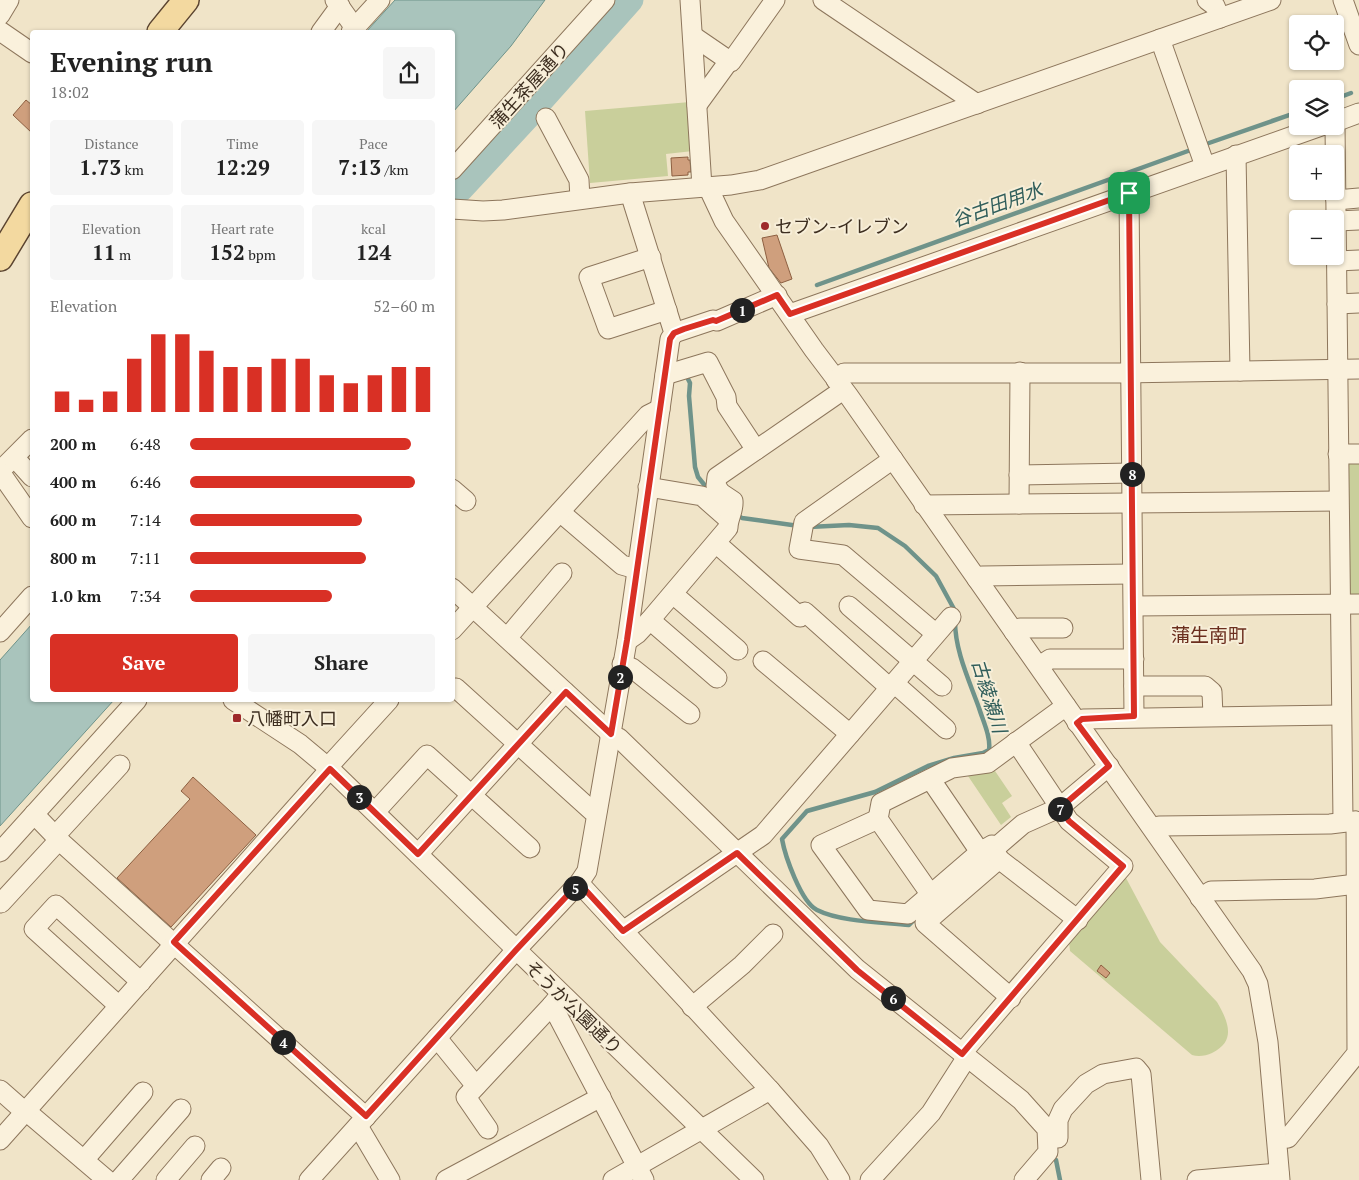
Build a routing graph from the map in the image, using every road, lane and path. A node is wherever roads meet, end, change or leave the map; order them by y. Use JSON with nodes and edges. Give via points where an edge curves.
{"nodes":[{"id":1,"x":9,"y":0,"type":"edge"},
{"id":2,"x":186,"y":0,"type":"edge"},
{"id":3,"x":380,"y":0,"type":"edge"},
{"id":4,"x":605,"y":0,"type":"edge"},
{"id":5,"x":690,"y":0,"type":"edge"},
{"id":6,"x":775,"y":0,"type":"edge"},
{"id":7,"x":823,"y":0,"type":"edge"},
{"id":8,"x":1271,"y":0,"type":"edge"},
{"id":9,"x":1343,"y":0,"type":"edge"},
{"id":10,"x":338,"y":3,"type":"edge"},
{"id":11,"x":1213,"y":5,"type":"edge"},
{"id":12,"x":0,"y":14,"type":"edge"},
{"id":13,"x":162,"y":30,"type":"edge"},
{"id":14,"x":322,"y":30,"type":"edge"},
{"id":15,"x":353,"y":30,"type":"edge"},
{"id":16,"x":0,"y":31,"type":"edge"},
{"id":17,"x":693,"y":36,"type":"junction"},
{"id":18,"x":1160,"y":39,"type":"junction"},
{"id":19,"x":1359,"y":45,"type":"edge"},
{"id":20,"x":30,"y":52,"type":"edge"},
{"id":21,"x":730,"y":61,"type":"junction"},
{"id":22,"x":977,"y":104,"type":"junction"},
{"id":23,"x":697,"y":105,"type":"junction"},
{"id":24,"x":1359,"y":113,"type":"edge"},
{"id":25,"x":546,"y":118,"type":"dead end"},
{"id":26,"x":1344,"y":119,"type":"edge"},
{"id":27,"x":1296,"y":135,"type":"edge"},
{"id":28,"x":1236,"y":156,"type":"junction"},
{"id":29,"x":1205,"y":166,"type":"junction"},
{"id":30,"x":455,"y":167,"type":"edge"},
{"id":31,"x":705,"y":187,"type":"junction"},
{"id":32,"x":630,"y":193,"type":"junction"},
{"id":33,"x":1129,"y":193,"type":"junction"},
{"id":34,"x":1359,"y":198,"type":"edge"},
{"id":35,"x":580,"y":199,"type":"junction"},
{"id":36,"x":1344,"y":199,"type":"edge"},
{"id":37,"x":1336,"y":200,"type":"edge"},
{"id":38,"x":30,"y":207,"type":"edge"},
{"id":39,"x":455,"y":209,"type":"edge"},
{"id":40,"x":1336,"y":210,"type":"edge"},
{"id":41,"x":1359,"y":220,"type":"edge"},
{"id":42,"x":1344,"y":221,"type":"edge"},
{"id":43,"x":651,"y":257,"type":"junction"},
{"id":44,"x":0,"y":258,"type":"edge"},
{"id":45,"x":1359,"y":260,"type":"edge"},
{"id":46,"x":1344,"y":261,"type":"edge"},
{"id":47,"x":1337,"y":265,"type":"edge"},
{"id":48,"x":777,"y":295,"type":"junction"},
{"id":49,"x":1359,"y":303,"type":"edge"},
{"id":50,"x":1337,"y":304,"type":"junction"},
{"id":51,"x":667,"y":310,"type":"junction"},
{"id":52,"x":790,"y":314,"type":"junction"},
{"id":53,"x":674,"y":333,"type":"junction"},
{"id":54,"x":1359,"y":369,"type":"edge"},
{"id":55,"x":1338,"y":370,"type":"junction"},
{"id":56,"x":1240,"y":371,"type":"junction"},
{"id":57,"x":1020,"y":372,"type":"junction"},
{"id":58,"x":1139,"y":373,"type":"junction"},
{"id":59,"x":665,"y":375,"type":"junction"},
{"id":60,"x":843,"y":381,"type":"junction"},
{"id":61,"x":660,"y":409,"type":"junction"},
{"id":62,"x":30,"y":441,"type":"edge"},
{"id":63,"x":756,"y":450,"type":"junction"},
{"id":64,"x":1338,"y":454,"type":"junction"},
{"id":65,"x":1359,"y":454,"type":"edge"},
{"id":66,"x":15,"y":458,"type":"junction"},
{"id":67,"x":893,"y":459,"type":"junction"},
{"id":68,"x":0,"y":472,"type":"edge"},
{"id":69,"x":1132,"y":473,"type":"junction"},
{"id":70,"x":30,"y":475,"type":"edge"},
{"id":71,"x":1019,"y":475,"type":"junction"},
{"id":72,"x":648,"y":486,"type":"junction"},
{"id":73,"x":1338,"y":501,"type":"junction"},
{"id":74,"x":1132,"y":503,"type":"junction"},
{"id":75,"x":1019,"y":504,"type":"junction"},
{"id":76,"x":924,"y":505,"type":"junction"},
{"id":77,"x":560,"y":512,"type":"junction"},
{"id":78,"x":30,"y":515,"type":"edge"},
{"id":79,"x":730,"y":515,"type":"junction"},
{"id":80,"x":717,"y":544,"type":"junction"},
{"id":81,"x":636,"y":569,"type":"junction"},
{"id":82,"x":562,"y":573,"type":"dead end"},
{"id":83,"x":1132,"y":574,"type":"junction"},
{"id":84,"x":977,"y":579,"type":"junction"},
{"id":85,"x":455,"y":591,"type":"edge"},
{"id":86,"x":674,"y":594,"type":"junction"},
{"id":87,"x":30,"y":598,"type":"edge"},
{"id":88,"x":1339,"y":604,"type":"junction"},
{"id":89,"x":1359,"y":604,"type":"edge"},
{"id":90,"x":849,"y":606,"type":"dead end"},
{"id":91,"x":1134,"y":606,"type":"junction"},
{"id":92,"x":473,"y":607,"type":"junction"},
{"id":93,"x":951,"y":617,"type":"dead end"},
{"id":94,"x":650,"y":620,"type":"junction"},
{"id":95,"x":455,"y":627,"type":"edge"},
{"id":96,"x":1063,"y":628,"type":"dead end"},
{"id":97,"x":0,"y":632,"type":"edge"},
{"id":98,"x":1014,"y":632,"type":"junction"},
{"id":99,"x":935,"y":633,"type":"junction"},
{"id":100,"x":507,"y":638,"type":"junction"},
{"id":101,"x":627,"y":640,"type":"junction"},
{"id":102,"x":738,"y":650,"type":"dead end"},
{"id":103,"x":1134,"y":659,"type":"junction"},
{"id":104,"x":912,"y":660,"type":"junction"},
{"id":105,"x":763,"y":661,"type":"dead end"},
{"id":106,"x":622,"y":664,"type":"junction"},
{"id":107,"x":1039,"y":666,"type":"junction"},
{"id":108,"x":717,"y":678,"type":"dead end"},
{"id":109,"x":892,"y":685,"type":"junction"},
{"id":110,"x":942,"y":686,"type":"dead end"},
{"id":111,"x":1134,"y":686,"type":"junction"},
{"id":112,"x":456,"y":688,"type":"dead end"},
{"id":113,"x":566,"y":692,"type":"junction"},
{"id":114,"x":135,"y":702,"type":"edge"},
{"id":115,"x":236,"y":702,"type":"edge"},
{"id":116,"x":386,"y":702,"type":"edge"},
{"id":117,"x":1066,"y":706,"type":"junction"},
{"id":118,"x":690,"y":714,"type":"dead end"},
{"id":119,"x":1340,"y":715,"type":"junction"},
{"id":120,"x":1134,"y":716,"type":"junction"},
{"id":121,"x":1213,"y":716,"type":"junction"},
{"id":122,"x":1084,"y":721,"type":"junction"},
{"id":123,"x":946,"y":729,"type":"dead end"},
{"id":124,"x":850,"y":734,"type":"junction"},
{"id":125,"x":611,"y":735,"type":"junction"},
{"id":126,"x":1016,"y":742,"type":"junction"},
{"id":127,"x":517,"y":744,"type":"junction"},
{"id":128,"x":120,"y":766,"type":"dead end"},
{"id":129,"x":1109,"y":766,"type":"junction"},
{"id":130,"x":329,"y":768,"type":"junction"},
{"id":131,"x":931,"y":780,"type":"junction"},
{"id":132,"x":472,"y":794,"type":"junction"},
{"id":133,"x":1060,"y":808,"type":"junction"},
{"id":134,"x":597,"y":811,"type":"junction"},
{"id":135,"x":375,"y":812,"type":"junction"},
{"id":136,"x":34,"y":814,"type":"junction"},
{"id":137,"x":878,"y":819,"type":"junction"},
{"id":138,"x":1347,"y":822,"type":"edge"},
{"id":139,"x":1154,"y":830,"type":"junction"},
{"id":140,"x":57,"y":838,"type":"junction"},
{"id":141,"x":530,"y":848,"type":"dead end"},
{"id":142,"x":0,"y":852,"type":"edge"},
{"id":143,"x":737,"y":853,"type":"junction"},
{"id":144,"x":991,"y":853,"type":"junction"},
{"id":145,"x":418,"y":854,"type":"junction"},
{"id":146,"x":579,"y":883,"type":"junction"},
{"id":147,"x":1356,"y":884,"type":"junction"},
{"id":148,"x":931,"y":895,"type":"junction"},
{"id":149,"x":1200,"y":898,"type":"junction"},
{"id":150,"x":1,"y":904,"type":"edge"},
{"id":151,"x":1078,"y":920,"type":"junction"},
{"id":152,"x":623,"y":931,"type":"junction"},
{"id":153,"x":774,"y":934,"type":"dead end"},
{"id":154,"x":174,"y":942,"type":"junction"},
{"id":155,"x":516,"y":950,"type":"junction"},
{"id":156,"x":141,"y":982,"type":"junction"},
{"id":157,"x":1358,"y":982,"type":"edge"},
{"id":158,"x":1011,"y":998,"type":"junction"},
{"id":159,"x":556,"y":1000,"type":"junction"},
{"id":160,"x":119,"y":1006,"type":"junction"},
{"id":161,"x":692,"y":1007,"type":"junction"},
{"id":162,"x":437,"y":1038,"type":"junction"},
{"id":163,"x":965,"y":1056,"type":"junction"},
{"id":164,"x":476,"y":1086,"type":"junction"},
{"id":165,"x":0,"y":1090,"type":"edge"},
{"id":166,"x":770,"y":1090,"type":"junction"},
{"id":167,"x":143,"y":1092,"type":"dead end"},
{"id":168,"x":601,"y":1097,"type":"junction"},
{"id":169,"x":181,"y":1109,"type":"dead end"},
{"id":170,"x":26,"y":1111,"type":"junction"},
{"id":171,"x":362,"y":1121,"type":"junction"},
{"id":172,"x":488,"y":1129,"type":"dead end"},
{"id":173,"x":701,"y":1130,"type":"junction"},
{"id":174,"x":1047,"y":1138,"type":"junction"},
{"id":175,"x":1277,"y":1139,"type":"junction"},
{"id":176,"x":0,"y":1140,"type":"edge"},
{"id":177,"x":195,"y":1146,"type":"dead end"},
{"id":178,"x":84,"y":1160,"type":"junction"},
{"id":179,"x":640,"y":1174,"type":"edge"},
{"id":180,"x":1279,"y":1177,"type":"edge"},
{"id":181,"x":387,"y":1179,"type":"edge"},
{"id":182,"x":106,"y":1180,"type":"edge"},
{"id":183,"x":119,"y":1180,"type":"edge"},
{"id":184,"x":166,"y":1180,"type":"edge"},
{"id":185,"x":309,"y":1180,"type":"edge"},
{"id":186,"x":446,"y":1180,"type":"edge"},
{"id":187,"x":614,"y":1180,"type":"edge"},
{"id":188,"x":754,"y":1180,"type":"edge"},
{"id":189,"x":840,"y":1180,"type":"edge"},
{"id":190,"x":870,"y":1180,"type":"edge"},
{"id":191,"x":1024,"y":1180,"type":"edge"},
{"id":192,"x":1151,"y":1180,"type":"edge"},
{"id":193,"x":1197,"y":1180,"type":"edge"}],
"edges":[{"from":1,"to":12,"type":"street"},
{"from":2,"to":13,"type":"main road"},
{"from":3,"to":15,"type":"street"},
{"from":4,"to":30,"type":"street","name":"蒲生茶屋通り"},
{"from":5,"to":17,"type":"street"},
{"from":6,"to":21,"type":"street"},
{"from":7,"to":22,"type":"street"},
{"from":8,"to":11,"type":"street"},
{"from":9,"to":19,"type":"street"},
{"from":10,"to":14,"type":"street"},
{"from":10,"to":15,"type":"street"},
{"from":11,"to":18,"type":"street"},
{"from":16,"to":20,"type":"street"},
{"from":17,"to":21,"type":"street"},
{"from":17,"to":23,"type":"street"},
{"from":18,"to":22,"type":"street"},
{"from":18,"to":29,"type":"street"},
{"from":21,"to":23,"type":"street"},
{"from":22,"to":31,"type":"street","via":[[760,180]]},
{"from":23,"to":31,"type":"street"},
{"from":24,"to":26,"type":"street"},
{"from":25,"to":35,"type":"street","via":[[579,180]]},
{"from":27,"to":28,"type":"street"},
{"from":28,"to":29,"type":"street"},
{"from":28,"to":56,"type":"street"},
{"from":29,"to":33,"type":"street"},
{"from":31,"to":32,"type":"street"},
{"from":31,"to":48,"type":"street","via":[[724,221]]},
{"from":32,"to":35,"type":"street"},
{"from":32,"to":43,"type":"street"},
{"from":33,"to":52,"type":"street"},
{"from":33,"to":58,"type":"street"},
{"from":34,"to":36,"type":"street"},
{"from":35,"to":39,"type":"street","via":[[483,211]]},
{"from":37,"to":40,"type":"street"},
{"from":38,"to":44,"type":"main road"},
{"from":41,"to":42,"type":"street"},
{"from":43,"to":51,"type":"street"},
{"from":43,"to":51,"type":"street","via":[[589,277],[608,329]]},
{"from":45,"to":46,"type":"street"},
{"from":47,"to":50,"type":"street"},
{"from":48,"to":52,"type":"street"},
{"from":48,"to":53,"type":"street","via":[[716,321]]},
{"from":49,"to":50,"type":"street"},
{"from":50,"to":55,"type":"street"},
{"from":51,"to":53,"type":"street"},
{"from":52,"to":60,"type":"street"},
{"from":53,"to":59,"type":"street","via":[[670,339]]},
{"from":54,"to":55,"type":"street"},
{"from":55,"to":56,"type":"street"},
{"from":55,"to":64,"type":"street"},
{"from":56,"to":58,"type":"street"},
{"from":57,"to":58,"type":"street"},
{"from":57,"to":60,"type":"street"},
{"from":57,"to":71,"type":"street"},
{"from":58,"to":69,"type":"street"},
{"from":59,"to":61,"type":"street"},
{"from":59,"to":63,"type":"street","via":[[708,362],[726,397],[727,406]]},
{"from":60,"to":63,"type":"street"},
{"from":60,"to":67,"type":"street"},
{"from":61,"to":72,"type":"street"},
{"from":61,"to":77,"type":"street","via":[[648,415]]},
{"from":62,"to":66,"type":"street"},
{"from":63,"to":79,"type":"street","via":[[718,477],[716,486],[733,501]]},
{"from":64,"to":65,"type":"street"},
{"from":64,"to":73,"type":"street"},
{"from":66,"to":68,"type":"street"},
{"from":66,"to":70,"type":"street"},
{"from":67,"to":76,"type":"street"},
{"from":67,"to":99,"type":"street","via":[[800,516],[799,548],[843,555]]},
{"from":68,"to":78,"type":"street"},
{"from":69,"to":71,"type":"street"},
{"from":69,"to":74,"type":"street"},
{"from":71,"to":75,"type":"street"},
{"from":72,"to":79,"type":"street","via":[[702,496]]},
{"from":72,"to":81,"type":"street"},
{"from":73,"to":74,"type":"street"},
{"from":73,"to":88,"type":"street"},
{"from":74,"to":75,"type":"street"},
{"from":74,"to":83,"type":"street"},
{"from":75,"to":76,"type":"street"},
{"from":76,"to":84,"type":"street"},
{"from":77,"to":81,"type":"street","via":[[622,565]]},
{"from":77,"to":92,"type":"street"},
{"from":79,"to":80,"type":"street","via":[[728,528]]},
{"from":80,"to":86,"type":"street"},
{"from":80,"to":109,"type":"street"},
{"from":81,"to":101,"type":"street"},
{"from":82,"to":100,"type":"street"},
{"from":83,"to":84,"type":"street","via":[[982,576]]},
{"from":83,"to":91,"type":"street"},
{"from":84,"to":98,"type":"street"},
{"from":85,"to":92,"type":"street"},
{"from":86,"to":94,"type":"street"},
{"from":86,"to":102,"type":"street"},
{"from":87,"to":97,"type":"street"},
{"from":88,"to":89,"type":"street"},
{"from":88,"to":91,"type":"street"},
{"from":88,"to":119,"type":"street"},
{"from":90,"to":104,"type":"street"},
{"from":91,"to":103,"type":"street"},
{"from":92,"to":95,"type":"street"},
{"from":92,"to":100,"type":"street"},
{"from":93,"to":99,"type":"street"},
{"from":94,"to":101,"type":"street"},
{"from":94,"to":108,"type":"street"},
{"from":96,"to":98,"type":"street","via":[[1020,628]]},
{"from":98,"to":107,"type":"street"},
{"from":99,"to":104,"type":"street"},
{"from":100,"to":113,"type":"street"},
{"from":101,"to":106,"type":"street"},
{"from":103,"to":107,"type":"street","via":[[1050,660]]},
{"from":103,"to":111,"type":"street"},
{"from":104,"to":109,"type":"street"},
{"from":104,"to":110,"type":"street"},
{"from":105,"to":124,"type":"street"},
{"from":106,"to":118,"type":"street","via":[[632,668]]},
{"from":106,"to":125,"type":"street"},
{"from":107,"to":117,"type":"street"},
{"from":109,"to":123,"type":"street"},
{"from":109,"to":124,"type":"street"},
{"from":111,"to":120,"type":"street"},
{"from":111,"to":121,"type":"street","via":[[1205,686],[1212,692]]},
{"from":112,"to":127,"type":"street"},
{"from":113,"to":125,"type":"street"},
{"from":113,"to":127,"type":"street"},
{"from":114,"to":136,"type":"street"},
{"from":115,"to":130,"type":"street","name":"そうか公園通り","via":[[300,744]]},
{"from":116,"to":130,"type":"street"},
{"from":117,"to":122,"type":"street"},
{"from":117,"to":126,"type":"street"},
{"from":119,"to":121,"type":"street"},
{"from":119,"to":138,"type":"street"},
{"from":120,"to":121,"type":"street"},
{"from":120,"to":122,"type":"street"},
{"from":122,"to":129,"type":"street"},
{"from":124,"to":143,"type":"street","via":[[763,835]]},
{"from":125,"to":134,"type":"street"},
{"from":125,"to":143,"type":"street","via":[[619,738]]},
{"from":126,"to":131,"type":"street","via":[[988,763],[952,768]]},
{"from":126,"to":133,"type":"street"},
{"from":127,"to":132,"type":"street"},
{"from":127,"to":134,"type":"street","via":[[592,811]]},
{"from":128,"to":140,"type":"street"},
{"from":129,"to":133,"type":"street"},
{"from":129,"to":139,"type":"street"},
{"from":130,"to":135,"type":"street","name":"そうか公園通り"},
{"from":130,"to":154,"type":"street"},
{"from":131,"to":137,"type":"street","via":[[881,803]]},
{"from":131,"to":144,"type":"street"},
{"from":132,"to":135,"type":"street","via":[[427,755]]},
{"from":132,"to":141,"type":"street"},
{"from":132,"to":145,"type":"street"},
{"from":133,"to":144,"type":"street","via":[[1023,824]]},
{"from":133,"to":151,"type":"street","via":[[1120,871]]},
{"from":134,"to":146,"type":"street","via":[[587,870]]},
{"from":135,"to":145,"type":"street","name":"そうか公園通り"},
{"from":136,"to":140,"type":"street"},
{"from":136,"to":142,"type":"street"},
{"from":137,"to":148,"type":"street"},
{"from":137,"to":148,"type":"street","via":[[821,844],[868,910],[908,914]]},
{"from":138,"to":139,"type":"street","via":[[1159,826]]},
{"from":138,"to":147,"type":"street"},
{"from":139,"to":149,"type":"street"},
{"from":140,"to":150,"type":"street"},
{"from":140,"to":154,"type":"street"},
{"from":143,"to":152,"type":"street"},
{"from":143,"to":163,"type":"street","via":[[857,970]]},
{"from":144,"to":148,"type":"street"},
{"from":144,"to":151,"type":"street"},
{"from":144,"to":158,"type":"street","via":[[925,923]]},
{"from":145,"to":155,"type":"street","name":"そうか公園通り"},
{"from":146,"to":152,"type":"street"},
{"from":146,"to":155,"type":"street"},
{"from":147,"to":149,"type":"street","via":[[1315,889],[1211,891]]},
{"from":147,"to":157,"type":"street"},
{"from":149,"to":175,"type":"street","via":[[1258,984],[1268,1042]]},
{"from":151,"to":158,"type":"street"},
{"from":152,"to":161,"type":"street"},
{"from":153,"to":161,"type":"street"},
{"from":154,"to":156,"type":"street"},
{"from":154,"to":171,"type":"street"},
{"from":155,"to":159,"type":"street","name":"そうか公園通り"},
{"from":155,"to":162,"type":"street"},
{"from":156,"to":160,"type":"street"},
{"from":156,"to":160,"type":"street","via":[[56,905],[34,929]]},
{"from":157,"to":175,"type":"street","via":[[1357,1053],[1300,1126],[1288,1138]]},
{"from":158,"to":163,"type":"street"},
{"from":159,"to":164,"type":"street"},
{"from":159,"to":168,"type":"street"},
{"from":159,"to":173,"type":"street","name":"そうか公園通り"},
{"from":160,"to":170,"type":"street"},
{"from":161,"to":166,"type":"street"},
{"from":162,"to":164,"type":"street"},
{"from":162,"to":171,"type":"street"},
{"from":163,"to":174,"type":"street","via":[[1021,1100],[1047,1129]]},
{"from":163,"to":190,"type":"street","via":[[931,1113]]},
{"from":164,"to":172,"type":"street","via":[[466,1097]]},
{"from":165,"to":170,"type":"street"},
{"from":166,"to":173,"type":"street"},
{"from":166,"to":189,"type":"street","via":[[819,1146]]},
{"from":167,"to":178,"type":"street"},
{"from":168,"to":179,"type":"street"},
{"from":168,"to":186,"type":"street"},
{"from":169,"to":183,"type":"street"},
{"from":170,"to":176,"type":"street"},
{"from":170,"to":178,"type":"street"},
{"from":171,"to":181,"type":"street"},
{"from":171,"to":185,"type":"street"},
{"from":173,"to":179,"type":"street"},
{"from":173,"to":188,"type":"street","name":"そうか公園通り"},
{"from":174,"to":191,"type":"street","via":[[1048,1152]]},
{"from":174,"to":192,"type":"street","via":[[1058,1138],[1058,1120],[1063,1109],[1086,1084],[1103,1074],[1136,1068],[1142,1074]]},
{"from":175,"to":180,"type":"street"},
{"from":177,"to":184,"type":"street"},
{"from":178,"to":182,"type":"street"},
{"from":179,"to":187,"type":"street"},
{"from":180,"to":193,"type":"street"}]}
